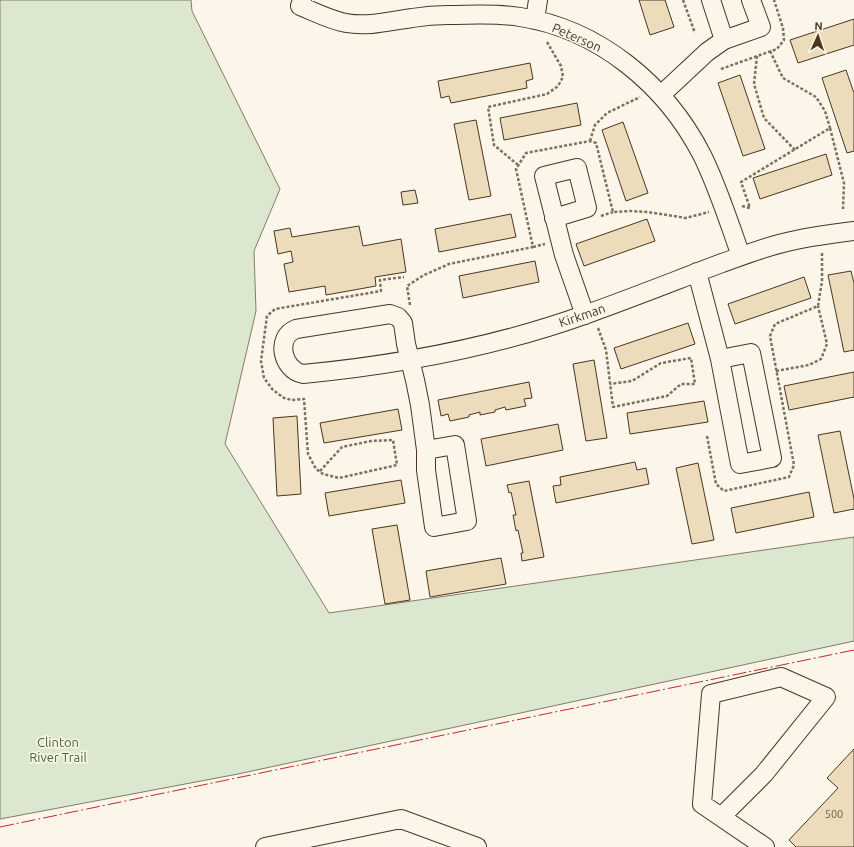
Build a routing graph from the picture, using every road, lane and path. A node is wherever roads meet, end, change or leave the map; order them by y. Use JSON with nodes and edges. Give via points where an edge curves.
{"nodes":[{"id":1,"x":538,"y":0,"type":"edge"},
{"id":2,"x":683,"y":0,"type":"edge"},
{"id":3,"x":711,"y":0,"type":"edge"},
{"id":4,"x":752,"y":0,"type":"edge"},
{"id":5,"x":301,"y":3,"type":"edge"},
{"id":6,"x":535,"y":20,"type":"junction"},
{"id":7,"x":695,"y":33,"type":"dead end"},
{"id":8,"x":724,"y":40,"type":"junction"},
{"id":9,"x":546,"y":41,"type":"dead end"},
{"id":10,"x":770,"y":51,"type":"dead end"},
{"id":11,"x":757,"y":56,"type":"dead end"},
{"id":12,"x":656,"y":90,"type":"junction"},
{"id":13,"x":830,"y":128,"type":"junction"},
{"id":14,"x":590,"y":141,"type":"dead end"},
{"id":15,"x":795,"y":150,"type":"junction"},
{"id":16,"x":518,"y":165,"type":"dead end"},
{"id":17,"x":735,"y":204,"type":"dead end"},
{"id":18,"x":843,"y":209,"type":"dead end"},
{"id":19,"x":554,"y":218,"type":"dead end"},
{"id":20,"x":854,"y":231,"type":"edge"},
{"id":21,"x":550,"y":244,"type":"dead end"},
{"id":22,"x":533,"y":247,"type":"dead end"},
{"id":23,"x":741,"y":256,"type":"junction"},
{"id":24,"x":697,"y":272,"type":"junction"},
{"id":25,"x":818,"y":306,"type":"dead end"},
{"id":26,"x":589,"y":314,"type":"junction"},
{"id":27,"x":720,"y":359,"type":"junction"},
{"id":28,"x":410,"y":360,"type":"junction"},
{"id":29,"x":776,"y":371,"type":"dead end"},
{"id":30,"x":610,"y":384,"type":"junction"},
{"id":31,"x":426,"y":450,"type":"dead end"},
{"id":32,"x":721,"y":817,"type":"junction"},
{"id":33,"x":265,"y":847,"type":"edge"},
{"id":34,"x":477,"y":847,"type":"edge"},
{"id":35,"x":766,"y":847,"type":"edge"}],
"edges":[{"from":1,"to":6,"type":"street"},
{"from":2,"to":7,"type":"path"},
{"from":3,"to":8,"type":"street"},
{"from":4,"to":8,"type":"street","via":[[761,27]]},
{"from":5,"to":6,"type":"street","name":"Peterson","via":[[336,20],[354,24],[452,15],[509,15]]},
{"from":6,"to":12,"type":"street","name":"Peterson","via":[[600,46]]},
{"from":8,"to":12,"type":"street"},
{"from":9,"to":16,"type":"path","via":[[562,66],[563,77],[558,86],[546,94],[488,107],[494,145]]},
{"from":10,"to":13,"type":"path","via":[[783,78],[816,97],[825,111]]},
{"from":11,"to":15,"type":"path","via":[[754,84],[764,118]]},
{"from":12,"to":14,"type":"path","via":[[607,113],[595,125]]},
{"from":12,"to":23,"type":"street","name":"Peterson","via":[[686,127],[703,156]]},
{"from":13,"to":15,"type":"path"},
{"from":13,"to":18,"type":"path","via":[[844,183]]},
{"from":15,"to":17,"type":"path","via":[[741,182],[750,208]]},
{"from":19,"to":26,"type":"street","via":[[564,255]]},
{"from":20,"to":23,"type":"street","name":"Kirkman","via":[[804,238]]},
{"from":21,"to":22,"type":"path"},
{"from":23,"to":24,"type":"street","name":"Kirkman"},
{"from":24,"to":26,"type":"street","name":"Kirkman"},
{"from":24,"to":27,"type":"street"},
{"from":25,"to":29,"type":"path","via":[[827,344],[821,358],[809,365]]},
{"from":26,"to":28,"type":"street","name":"Kirkman","via":[[500,340]]},
{"from":26,"to":30,"type":"path","via":[[606,350]]},
{"from":27,"to":27,"type":"street","via":[[740,464],[772,458],[751,354]]},
{"from":28,"to":28,"type":"street","name":"Kirkman","via":[[303,374],[295,372],[286,362],[284,341],[286,336],[296,329],[390,314],[398,317],[403,323]]},
{"from":28,"to":31,"type":"street"},
{"from":30,"to":30,"type":"path","via":[[613,407],[667,396],[681,384],[695,384],[691,358],[660,363],[632,381]]},
{"from":32,"to":32,"type":"street","via":[[702,804],[711,694],[781,677],[826,697],[764,774]]},
{"from":32,"to":35,"type":"street"},
{"from":33,"to":34,"type":"street","via":[[401,819]]}]}
